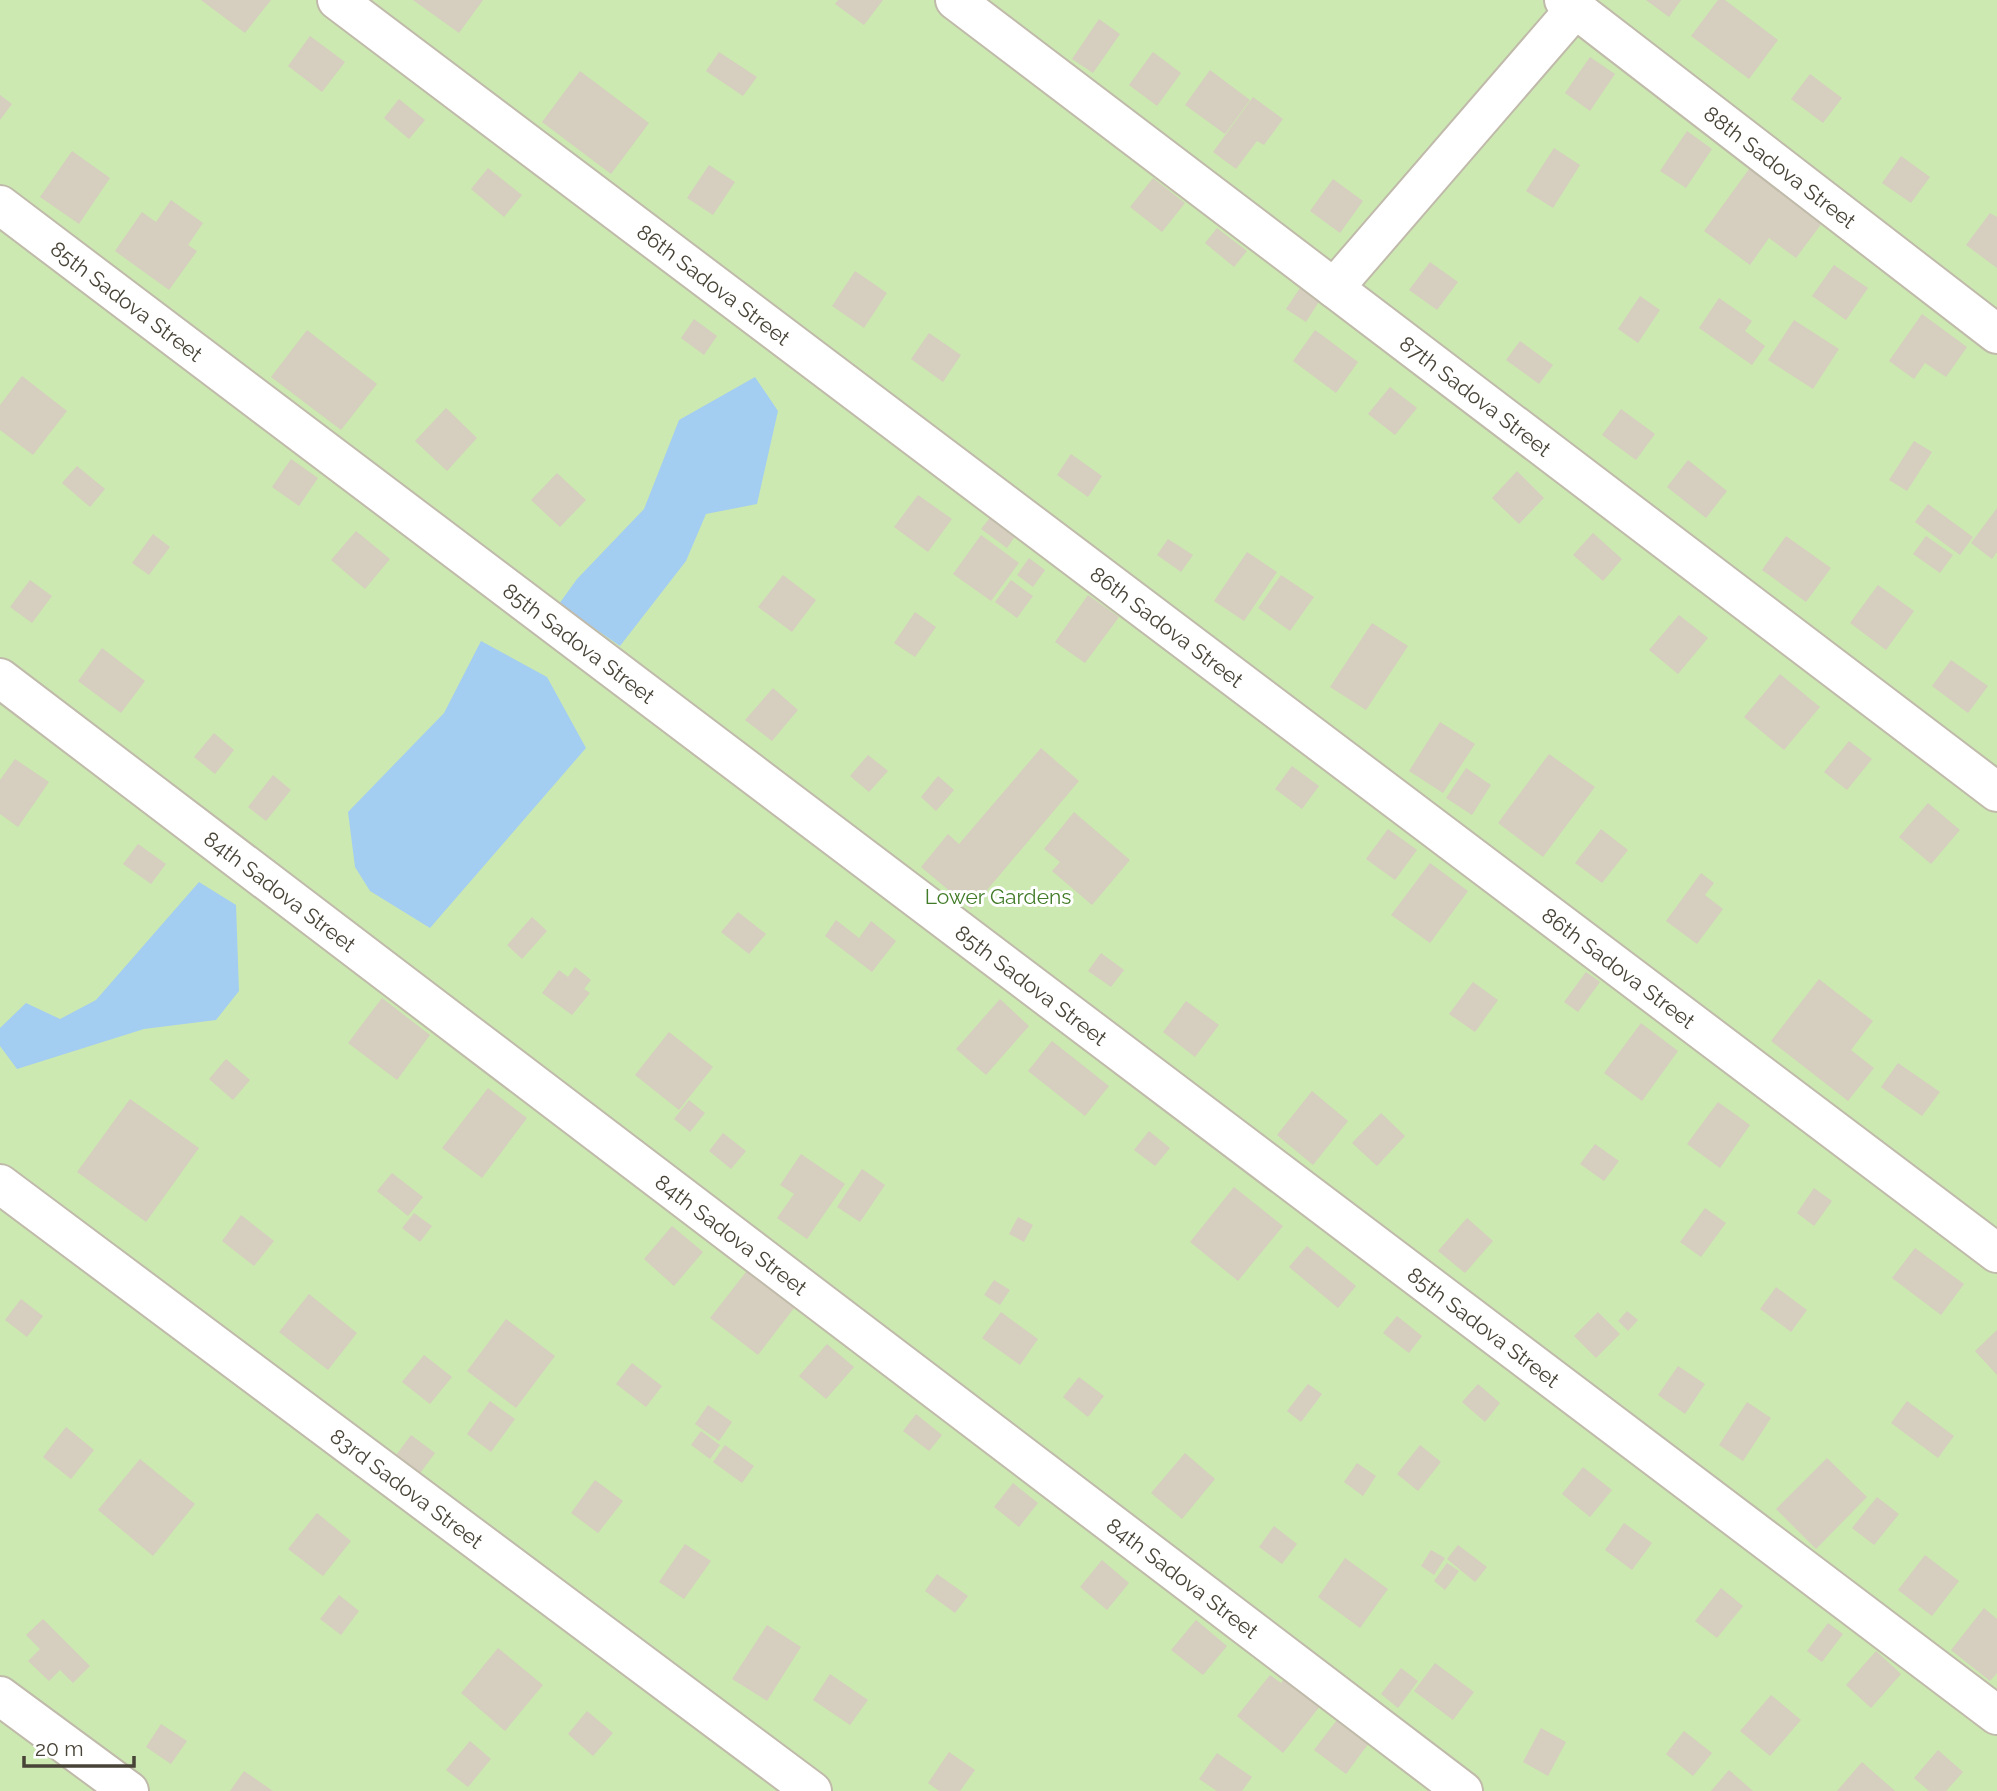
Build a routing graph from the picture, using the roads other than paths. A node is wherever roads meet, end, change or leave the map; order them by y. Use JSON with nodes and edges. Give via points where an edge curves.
{"nodes":[{"id":1,"x":337,"y":0,"type":"edge"},
{"id":2,"x":956,"y":0,"type":"edge"},
{"id":3,"x":1570,"y":4,"type":"edge"},
{"id":4,"x":0,"y":205,"type":"edge"},
{"id":5,"x":1334,"y":288,"type":"junction"},
{"id":6,"x":1997,"y":334,"type":"edge"},
{"id":7,"x":0,"y":678,"type":"edge"},
{"id":8,"x":1997,"y":792,"type":"edge"},
{"id":9,"x":0,"y":1184,"type":"edge"},
{"id":10,"x":1997,"y":1254,"type":"edge"},
{"id":11,"x":0,"y":1696,"type":"edge"},
{"id":12,"x":1997,"y":1715,"type":"edge"},
{"id":13,"x":129,"y":1791,"type":"edge"},
{"id":14,"x":812,"y":1791,"type":"edge"},
{"id":15,"x":1463,"y":1791,"type":"edge"}],
"edges":[{"from":1,"to":10,"type":"street","name":"86th Sadova Street"},
{"from":2,"to":5,"type":"street","name":"87th Sadova Street"},
{"from":3,"to":5,"type":"street"},
{"from":3,"to":6,"type":"street","name":"88th Sadova Street"},
{"from":4,"to":12,"type":"street","name":"85th Sadova Street"},
{"from":5,"to":8,"type":"street","name":"87th Sadova Street"},
{"from":7,"to":15,"type":"street","name":"84th Sadova Street"},
{"from":9,"to":14,"type":"street","name":"83rd Sadova Street"},
{"from":11,"to":13,"type":"street"}]}
